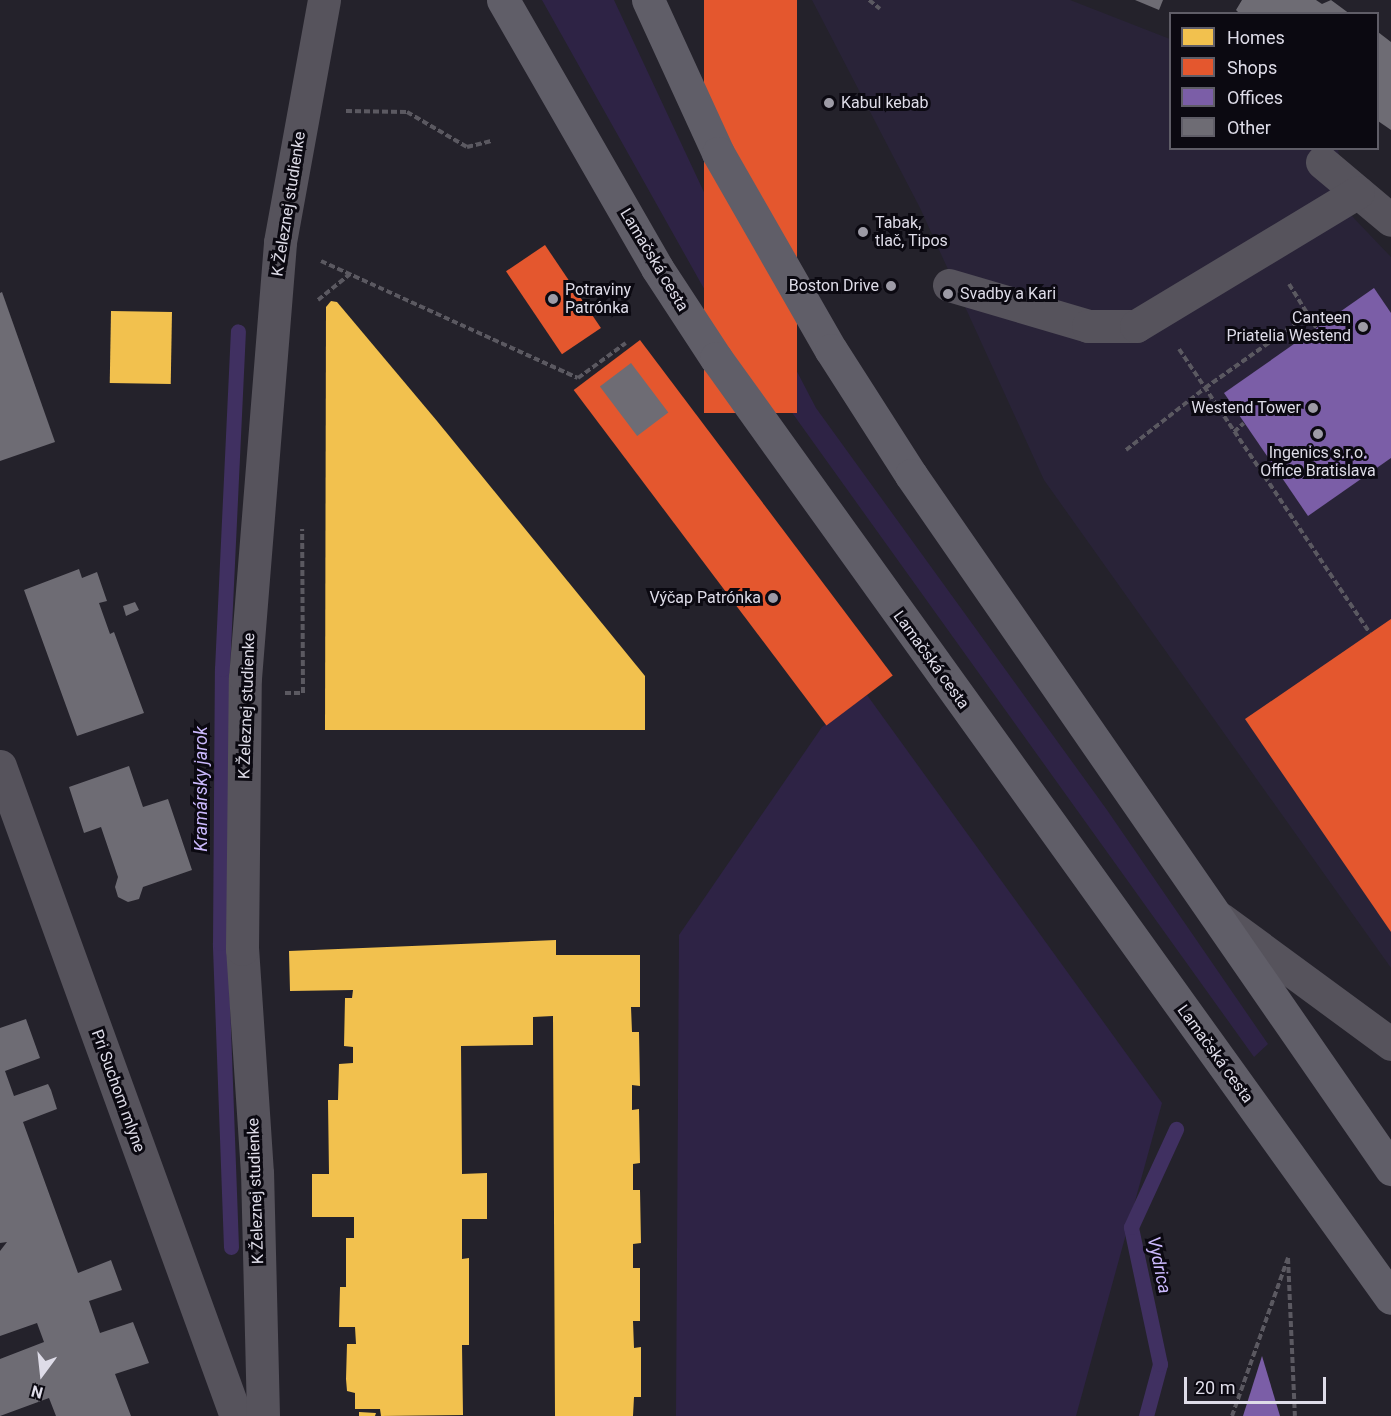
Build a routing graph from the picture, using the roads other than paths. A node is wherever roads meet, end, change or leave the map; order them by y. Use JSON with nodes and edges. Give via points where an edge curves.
{"nodes":[{"id":1,"x":324,"y":0,"type":"edge"},
{"id":2,"x":503,"y":0,"type":"edge"},
{"id":3,"x":648,"y":0,"type":"edge"},
{"id":4,"x":1322,"y":162,"type":"dead end"},
{"id":5,"x":1358,"y":192,"type":"junction"},
{"id":6,"x":1391,"y":220,"type":"edge"},
{"id":7,"x":949,"y":285,"type":"dead end"},
{"id":8,"x":0,"y":766,"type":"edge"},
{"id":9,"x":1212,"y":912,"type":"junction"},
{"id":10,"x":1391,"y":1044,"type":"edge"},
{"id":11,"x":1391,"y":1169,"type":"edge"},
{"id":12,"x":1391,"y":1298,"type":"edge"},
{"id":13,"x":236,"y":1416,"type":"edge"},
{"id":14,"x":263,"y":1416,"type":"edge"}],
"edges":[{"from":1,"to":14,"type":"street","name":"K Železnej studienke","via":[[280,242],[245,692],[242,949],[257,1173]]},
{"from":2,"to":12,"type":"main road","name":"Lamačská cesta","via":[[657,268],[716,358]]},
{"from":3,"to":9,"type":"main road","via":[[718,153],[831,350],[911,475]]},
{"from":4,"to":5,"type":"street"},
{"from":5,"to":6,"type":"street"},
{"from":5,"to":7,"type":"street","via":[[1136,326],[1088,326]]},
{"from":8,"to":13,"type":"street","name":"Pri Suchom mlyne"},
{"from":9,"to":10,"type":"street"},
{"from":9,"to":11,"type":"main road"}]}
